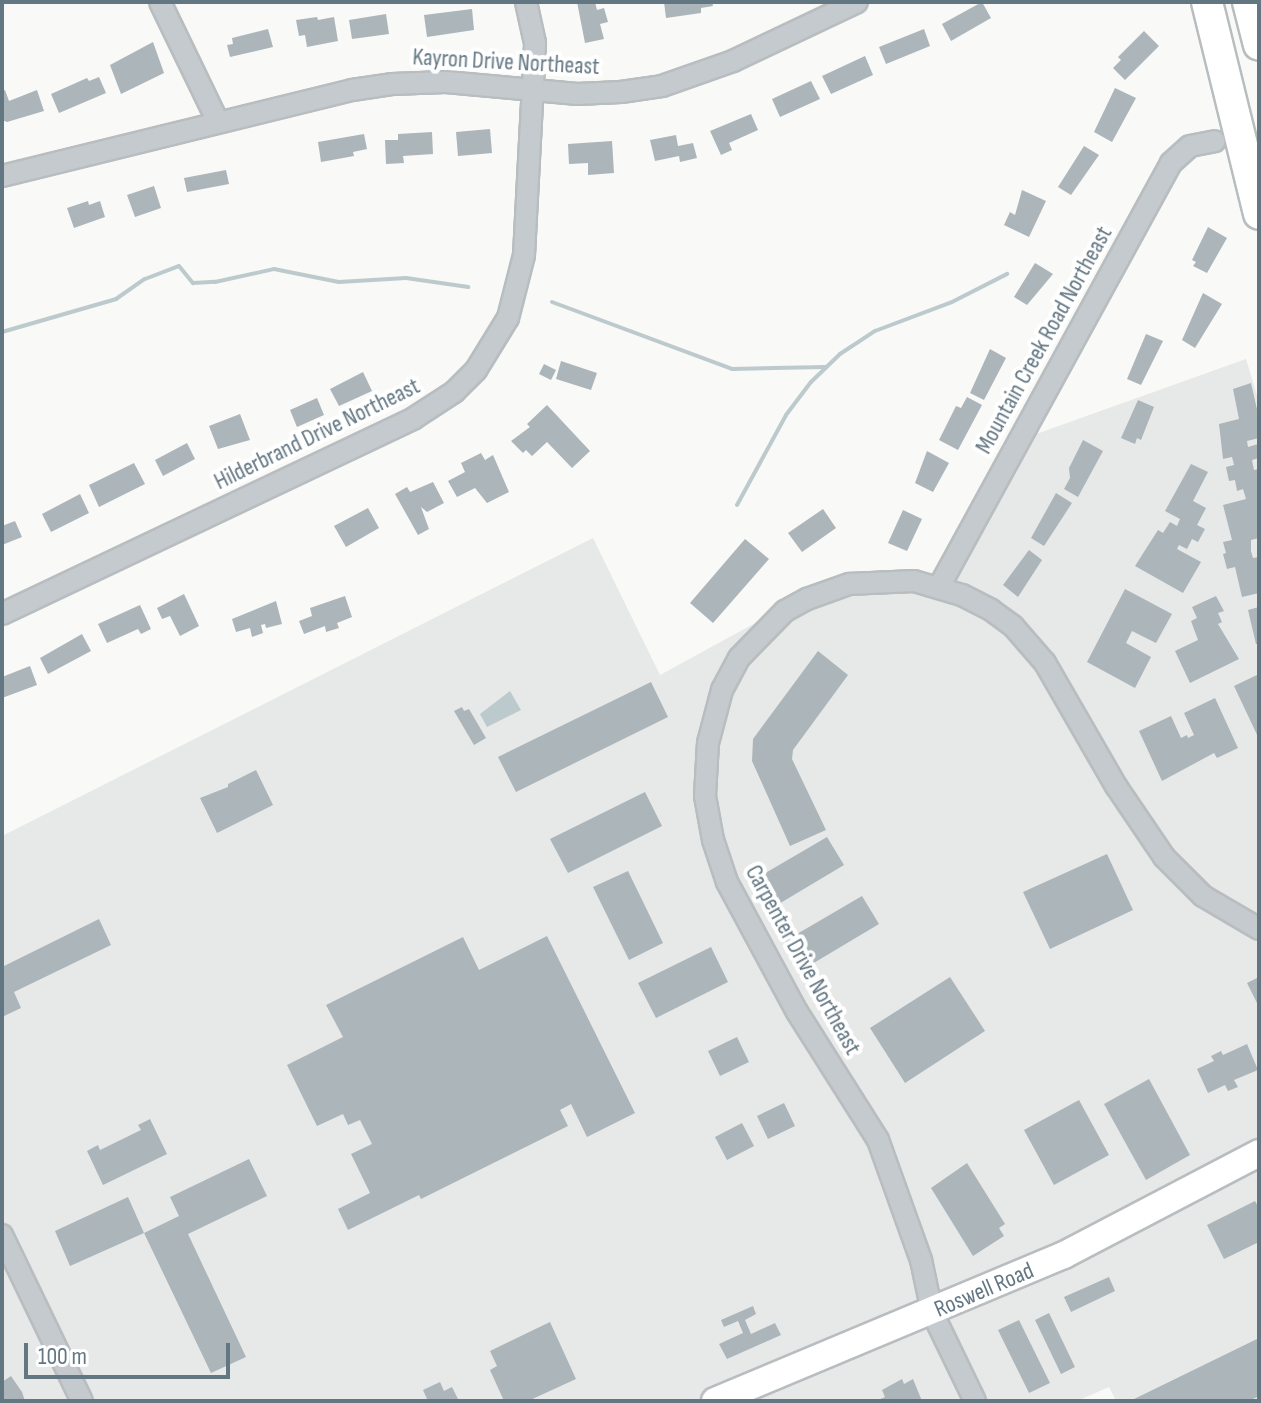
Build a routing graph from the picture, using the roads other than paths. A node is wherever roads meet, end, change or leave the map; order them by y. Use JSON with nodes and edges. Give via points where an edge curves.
{"nodes":[{"id":1,"x":160,"y":2,"type":"edge"},
{"id":2,"x":526,"y":2,"type":"edge"},
{"id":3,"x":857,"y":2,"type":"edge"},
{"id":4,"x":1207,"y":2,"type":"edge"},
{"id":5,"x":1248,"y":2,"type":"edge"},
{"id":6,"x":1259,"y":45,"type":"edge"},
{"id":7,"x":533,"y":89,"type":"junction"},
{"id":8,"x":218,"y":122,"type":"junction"},
{"id":9,"x":1215,"y":141,"type":"dead end"},
{"id":10,"x":2,"y":176,"type":"edge"},
{"id":11,"x":1259,"y":214,"type":"edge"},
{"id":12,"x":939,"y":587,"type":"junction"},
{"id":13,"x":2,"y":614,"type":"edge"},
{"id":14,"x":1259,"y":929,"type":"edge"},
{"id":15,"x":1254,"y":1152,"type":"edge"},
{"id":16,"x":2,"y":1235,"type":"edge"},
{"id":17,"x":932,"y":1312,"type":"junction"},
{"id":18,"x":82,"y":1401,"type":"edge"},
{"id":19,"x":715,"y":1401,"type":"edge"},
{"id":20,"x":975,"y":1401,"type":"edge"}],
"edges":[{"from":1,"to":8,"type":"street"},
{"from":2,"to":7,"type":"street","name":"Hilderbrand Drive Northeast","via":[[535,43]]},
{"from":3,"to":7,"type":"street","name":"Kayron Drive Northeast","via":[[733,61],[662,86],[577,94]]},
{"from":4,"to":11,"type":"highway"},
{"from":5,"to":6,"type":"highway"},
{"from":7,"to":8,"type":"street","name":"Kayron Drive Northeast","via":[[392,84]]},
{"from":7,"to":13,"type":"street","name":"Hilderbrand Drive Northeast","via":[[518,289],[494,345],[465,381],[414,418]]},
{"from":8,"to":10,"type":"street","name":"Kayron Drive Northeast"},
{"from":9,"to":12,"type":"street","name":"Mountain Creek Road Northeast","via":[[1190,146],[1171,163]]},
{"from":12,"to":14,"type":"street","name":"Carpenter Drive Northeast","via":[[991,610],[1031,645],[1164,857],[1193,888]]},
{"from":12,"to":17,"type":"street","name":"Carpenter Drive Northeast","via":[[892,579],[849,584],[807,599],[768,625],[739,658],[722,690],[708,743],[705,796],[727,882],[797,1012],[878,1140],[921,1260]]},
{"from":15,"to":17,"type":"main road","name":"Roswell Road","via":[[1064,1255]]},
{"from":16,"to":18,"type":"street"},
{"from":17,"to":19,"type":"main road","name":"Roswell Road"},
{"from":17,"to":20,"type":"street","name":"Carpenter Drive Northeast"}]}
